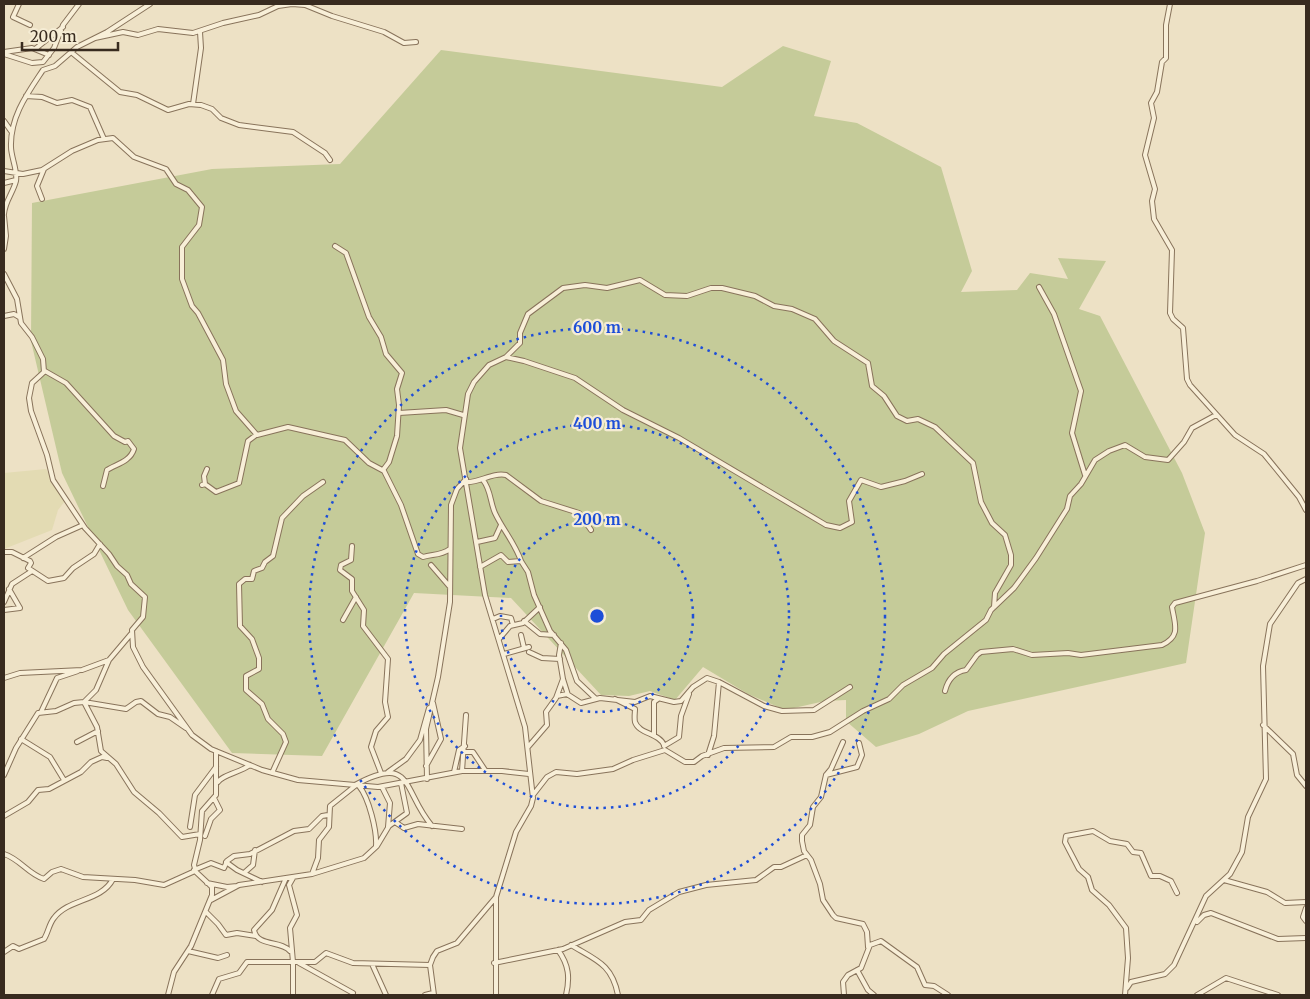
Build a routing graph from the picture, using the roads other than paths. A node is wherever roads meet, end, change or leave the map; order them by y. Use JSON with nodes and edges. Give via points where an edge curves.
{"nodes":[{"id":1,"x":20,"y":4,"type":"edge"},
{"id":2,"x":79,"y":4,"type":"edge"},
{"id":3,"x":150,"y":4,"type":"edge"},
{"id":4,"x":1170,"y":4,"type":"edge"},
{"id":5,"x":30,"y":25,"type":"dead end"},
{"id":6,"x":63,"y":27,"type":"junction"},
{"id":7,"x":200,"y":32,"type":"junction"},
{"id":8,"x":95,"y":38,"type":"junction"},
{"id":9,"x":416,"y":42,"type":"dead end"},
{"id":10,"x":35,"y":49,"type":"junction"},
{"id":11,"x":71,"y":52,"type":"junction"},
{"id":12,"x":4,"y":53,"type":"edge"},
{"id":13,"x":49,"y":55,"type":"junction"},
{"id":14,"x":26,"y":96,"type":"junction"},
{"id":15,"x":193,"y":104,"type":"junction"},
{"id":16,"x":15,"y":116,"type":"junction"},
{"id":17,"x":5,"y":122,"type":"edge"},
{"id":18,"x":4,"y":130,"type":"edge"},
{"id":19,"x":11,"y":131,"type":"junction"},
{"id":20,"x":104,"y":139,"type":"junction"},
{"id":21,"x":330,"y":160,"type":"dead end"},
{"id":22,"x":44,"y":170,"type":"junction"},
{"id":23,"x":4,"y":171,"type":"edge"},
{"id":24,"x":15,"y":172,"type":"junction"},
{"id":25,"x":16,"y":180,"type":"junction"},
{"id":26,"x":4,"y":183,"type":"edge"},
{"id":27,"x":42,"y":199,"type":"dead end"},
{"id":28,"x":5,"y":203,"type":"edge"},
{"id":29,"x":4,"y":215,"type":"edge"},
{"id":30,"x":335,"y":246,"type":"dead end"},
{"id":31,"x":4,"y":248,"type":"edge"},
{"id":32,"x":4,"y":274,"type":"edge"},
{"id":33,"x":1039,"y":287,"type":"dead end"},
{"id":34,"x":4,"y":316,"type":"edge"},
{"id":35,"x":19,"y":317,"type":"junction"},
{"id":36,"x":506,"y":357,"type":"junction"},
{"id":37,"x":45,"y":370,"type":"junction"},
{"id":38,"x":399,"y":413,"type":"junction"},
{"id":39,"x":1216,"y":415,"type":"junction"},
{"id":40,"x":463,"y":416,"type":"junction"},
{"id":41,"x":256,"y":435,"type":"junction"},
{"id":42,"x":207,"y":469,"type":"dead end"},
{"id":43,"x":383,"y":470,"type":"junction"},
{"id":44,"x":922,"y":474,"type":"dead end"},
{"id":45,"x":1086,"y":475,"type":"junction"},
{"id":46,"x":466,"y":480,"type":"junction"},
{"id":47,"x":482,"y":480,"type":"junction"},
{"id":48,"x":323,"y":482,"type":"dead end"},
{"id":49,"x":103,"y":486,"type":"dead end"},
{"id":50,"x":1306,"y":510,"type":"edge"},
{"id":51,"x":83,"y":525,"type":"junction"},
{"id":52,"x":501,"y":525,"type":"junction"},
{"id":53,"x":592,"y":530,"type":"dead end"},
{"id":54,"x":477,"y":542,"type":"junction"},
{"id":55,"x":100,"y":544,"type":"junction"},
{"id":56,"x":352,"y":546,"type":"dead end"},
{"id":57,"x":450,"y":549,"type":"junction"},
{"id":58,"x":4,"y":552,"type":"edge"},
{"id":59,"x":23,"y":558,"type":"junction"},
{"id":60,"x":520,"y":561,"type":"junction"},
{"id":61,"x":431,"y":565,"type":"dead end"},
{"id":62,"x":1306,"y":565,"type":"edge"},
{"id":63,"x":480,"y":567,"type":"junction"},
{"id":64,"x":32,"y":571,"type":"junction"},
{"id":65,"x":1306,"y":579,"type":"edge"},
{"id":66,"x":450,"y":586,"type":"junction"},
{"id":67,"x":9,"y":589,"type":"junction"},
{"id":68,"x":356,"y":598,"type":"junction"},
{"id":69,"x":4,"y":602,"type":"edge"},
{"id":70,"x":540,"y":607,"type":"junction"},
{"id":71,"x":994,"y":607,"type":"junction"},
{"id":72,"x":4,"y":610,"type":"edge"},
{"id":73,"x":493,"y":619,"type":"junction"},
{"id":74,"x":343,"y":620,"type":"dead end"},
{"id":75,"x":524,"y":621,"type":"junction"},
{"id":76,"x":513,"y":625,"type":"junction"},
{"id":77,"x":132,"y":634,"type":"junction"},
{"id":78,"x":521,"y":635,"type":"dead end"},
{"id":79,"x":554,"y":635,"type":"junction"},
{"id":80,"x":499,"y":639,"type":"junction"},
{"id":81,"x":561,"y":643,"type":"junction"},
{"id":82,"x":529,"y":647,"type":"dead end"},
{"id":83,"x":524,"y":648,"type":"junction"},
{"id":84,"x":529,"y":652,"type":"dead end"},
{"id":85,"x":504,"y":654,"type":"junction"},
{"id":86,"x":560,"y":659,"type":"junction"},
{"id":87,"x":108,"y":660,"type":"junction"},
{"id":88,"x":80,"y":670,"type":"junction"},
{"id":89,"x":4,"y":678,"type":"edge"},
{"id":90,"x":562,"y":679,"type":"junction"},
{"id":91,"x":719,"y":682,"type":"junction"},
{"id":92,"x":850,"y":688,"type":"dead end"},
{"id":93,"x":945,"y":691,"type":"dead end"},
{"id":94,"x":689,"y":692,"type":"junction"},
{"id":95,"x":568,"y":695,"type":"junction"},
{"id":96,"x":557,"y":696,"type":"junction"},
{"id":97,"x":596,"y":698,"type":"junction"},
{"id":98,"x":613,"y":698,"type":"junction"},
{"id":99,"x":432,"y":699,"type":"junction"},
{"id":100,"x":658,"y":699,"type":"junction"},
{"id":101,"x":84,"y":702,"type":"junction"},
{"id":102,"x":41,"y":712,"type":"junction"},
{"id":103,"x":466,"y":715,"type":"dead end"},
{"id":104,"x":1263,"y":725,"type":"junction"},
{"id":105,"x":188,"y":730,"type":"junction"},
{"id":106,"x":98,"y":731,"type":"junction"},
{"id":107,"x":654,"y":735,"type":"junction"},
{"id":108,"x":21,"y":739,"type":"junction"},
{"id":109,"x":77,"y":742,"type":"dead end"},
{"id":110,"x":843,"y":742,"type":"dead end"},
{"id":111,"x":860,"y":743,"type":"dead end"},
{"id":112,"x":664,"y":745,"type":"junction"},
{"id":113,"x":465,"y":746,"type":"junction"},
{"id":114,"x":528,"y":747,"type":"junction"},
{"id":115,"x":216,"y":751,"type":"junction"},
{"id":116,"x":465,"y":752,"type":"junction"},
{"id":117,"x":659,"y":752,"type":"junction"},
{"id":118,"x":708,"y":755,"type":"junction"},
{"id":119,"x":107,"y":758,"type":"junction"},
{"id":120,"x":250,"y":765,"type":"junction"},
{"id":121,"x":426,"y":766,"type":"junction"},
{"id":122,"x":216,"y":767,"type":"junction"},
{"id":123,"x":484,"y":770,"type":"junction"},
{"id":124,"x":462,"y":771,"type":"junction"},
{"id":125,"x":388,"y":772,"type":"junction"},
{"id":126,"x":454,"y":772,"type":"junction"},
{"id":127,"x":272,"y":773,"type":"junction"},
{"id":128,"x":380,"y":773,"type":"junction"},
{"id":129,"x":530,"y":774,"type":"junction"},
{"id":130,"x":826,"y":775,"type":"junction"},
{"id":131,"x":4,"y":776,"type":"edge"},
{"id":132,"x":427,"y":779,"type":"junction"},
{"id":133,"x":64,"y":780,"type":"junction"},
{"id":134,"x":404,"y":782,"type":"junction"},
{"id":135,"x":216,"y":786,"type":"junction"},
{"id":136,"x":356,"y":786,"type":"junction"},
{"id":137,"x":382,"y":786,"type":"junction"},
{"id":138,"x":1306,"y":786,"type":"edge"},
{"id":139,"x":533,"y":795,"type":"junction"},
{"id":140,"x":214,"y":798,"type":"junction"},
{"id":141,"x":328,"y":815,"type":"junction"},
{"id":142,"x":4,"y":816,"type":"edge"},
{"id":143,"x":395,"y":822,"type":"junction"},
{"id":144,"x":432,"y":826,"type":"junction"},
{"id":145,"x":190,"y":827,"type":"dead end"},
{"id":146,"x":388,"y":828,"type":"junction"},
{"id":147,"x":462,"y":829,"type":"dead end"},
{"id":148,"x":200,"y":834,"type":"junction"},
{"id":149,"x":206,"y":836,"type":"dead end"},
{"id":150,"x":375,"y":848,"type":"junction"},
{"id":151,"x":255,"y":850,"type":"junction"},
{"id":152,"x":4,"y":854,"type":"edge"},
{"id":153,"x":807,"y":855,"type":"junction"},
{"id":154,"x":226,"y":862,"type":"junction"},
{"id":155,"x":195,"y":871,"type":"junction"},
{"id":156,"x":244,"y":873,"type":"junction"},
{"id":157,"x":312,"y":874,"type":"junction"},
{"id":158,"x":294,"y":876,"type":"junction"},
{"id":159,"x":286,"y":878,"type":"junction"},
{"id":160,"x":113,"y":880,"type":"junction"},
{"id":161,"x":1224,"y":880,"type":"junction"},
{"id":162,"x":207,"y":882,"type":"junction"},
{"id":163,"x":262,"y":882,"type":"junction"},
{"id":164,"x":237,"y":886,"type":"junction"},
{"id":165,"x":1177,"y":893,"type":"dead end"},
{"id":166,"x":496,"y":897,"type":"junction"},
{"id":167,"x":211,"y":900,"type":"junction"},
{"id":168,"x":1306,"y":902,"type":"edge"},
{"id":169,"x":1306,"y":908,"type":"edge"},
{"id":170,"x":206,"y":912,"type":"junction"},
{"id":171,"x":1306,"y":921,"type":"edge"},
{"id":172,"x":1195,"y":923,"type":"junction"},
{"id":173,"x":256,"y":936,"type":"junction"},
{"id":174,"x":1306,"y":938,"type":"edge"},
{"id":175,"x":571,"y":945,"type":"junction"},
{"id":176,"x":868,"y":948,"type":"junction"},
{"id":177,"x":558,"y":950,"type":"junction"},
{"id":178,"x":188,"y":951,"type":"junction"},
{"id":179,"x":4,"y":952,"type":"edge"},
{"id":180,"x":292,"y":953,"type":"junction"},
{"id":181,"x":227,"y":955,"type":"dead end"},
{"id":182,"x":295,"y":962,"type":"junction"},
{"id":183,"x":494,"y":963,"type":"junction"},
{"id":184,"x":372,"y":964,"type":"junction"},
{"id":185,"x":430,"y":964,"type":"junction"},
{"id":186,"x":857,"y":970,"type":"junction"},
{"id":187,"x":1127,"y":988,"type":"junction"},
{"id":188,"x":353,"y":994,"type":"dead end"},
{"id":189,"x":433,"y":994,"type":"edge"},
{"id":190,"x":168,"y":995,"type":"edge"},
{"id":191,"x":212,"y":995,"type":"edge"},
{"id":192,"x":293,"y":995,"type":"edge"},
{"id":193,"x":386,"y":995,"type":"edge"},
{"id":194,"x":425,"y":995,"type":"edge"},
{"id":195,"x":497,"y":995,"type":"edge"},
{"id":196,"x":566,"y":995,"type":"edge"},
{"id":197,"x":618,"y":995,"type":"edge"},
{"id":198,"x":844,"y":995,"type":"edge"},
{"id":199,"x":874,"y":995,"type":"edge"},
{"id":200,"x":948,"y":995,"type":"edge"},
{"id":201,"x":1125,"y":995,"type":"edge"},
{"id":202,"x":1197,"y":995,"type":"edge"},
{"id":203,"x":1278,"y":995,"type":"edge"}],
"edges":[{"from":1,"to":5,"type":"street","via":[[13,17]]},
{"from":2,"to":6,"type":"street"},
{"from":3,"to":8,"type":"street"},
{"from":4,"to":39,"type":"street","via":[[1166,58],[1162,62],[1157,92],[1151,103],[1154,118],[1145,157],[1154,189],[1154,219],[1172,250],[1170,313],[1173,320],[1184,328],[1187,378]]},
{"from":6,"to":10,"type":"street"},
{"from":6,"to":13,"type":"street"},
{"from":7,"to":8,"type":"street","via":[[158,29],[138,35],[123,32]]},
{"from":7,"to":9,"type":"street","via":[[292,4],[306,5],[384,32],[404,44]]},
{"from":7,"to":15,"type":"street","via":[[201,48]]},
{"from":8,"to":11,"type":"street"},
{"from":10,"to":12,"type":"street"},
{"from":10,"to":13,"type":"street"},
{"from":11,"to":14,"type":"street","via":[[55,66],[43,70]]},
{"from":11,"to":15,"type":"street","via":[[122,92],[168,110]]},
{"from":12,"to":13,"type":"street","via":[[34,64],[42,63]]},
{"from":14,"to":16,"type":"street"},
{"from":14,"to":20,"type":"street","via":[[57,102],[72,100],[90,107]]},
{"from":15,"to":21,"type":"street","via":[[208,107],[221,118],[239,125],[293,132],[325,153]]},
{"from":16,"to":17,"type":"street"},
{"from":16,"to":19,"type":"street"},
{"from":17,"to":18,"type":"street"},
{"from":17,"to":19,"type":"street"},
{"from":19,"to":24,"type":"street"},
{"from":20,"to":22,"type":"street","via":[[68,153]]},
{"from":20,"to":41,"type":"street","via":[[115,138],[136,158],[162,166],[176,184],[188,190],[202,206],[199,225],[182,247],[182,279],[192,306],[223,360],[226,384],[236,412]]},
{"from":22,"to":24,"type":"street","via":[[25,174]]},
{"from":22,"to":27,"type":"street","via":[[37,186]]},
{"from":23,"to":24,"type":"street"},
{"from":24,"to":25,"type":"street"},
{"from":25,"to":26,"type":"street"},
{"from":25,"to":28,"type":"street"},
{"from":28,"to":29,"type":"street"},
{"from":29,"to":31,"type":"street"},
{"from":30,"to":38,"type":"street","via":[[346,253],[386,354],[402,370],[397,389]]},
{"from":32,"to":35,"type":"street","via":[[17,299]]},
{"from":33,"to":45,"type":"street","via":[[1056,319],[1082,391],[1072,433]]},
{"from":34,"to":35,"type":"street","via":[[14,314]]},
{"from":35,"to":37,"type":"street","via":[[40,352]]},
{"from":36,"to":40,"type":"street","via":[[494,361],[480,373],[468,394]]},
{"from":36,"to":44,"type":"street","via":[[584,382],[624,410],[679,438],[833,528],[852,522],[849,501],[861,480],[881,487]]},
{"from":36,"to":71,"type":"street","via":[[520,343],[520,333],[530,312],[561,289],[582,285],[607,288],[640,280],[664,295],[684,296],[711,288],[727,288],[814,318],[834,341],[868,363],[872,386],[884,396],[898,416],[907,421],[918,419],[935,427],[973,463],[981,502],[992,523],[1005,535],[1011,554],[1011,565],[995,593]]},
{"from":37,"to":49,"type":"street","via":[[66,383],[114,436],[128,441],[134,449],[122,464],[107,470]]},
{"from":37,"to":51,"type":"street","via":[[31,385],[31,411],[53,480]]},
{"from":38,"to":40,"type":"street","via":[[446,410]]},
{"from":38,"to":43,"type":"street","via":[[397,436],[389,462]]},
{"from":39,"to":45,"type":"street","via":[[1192,428],[1168,460],[1145,457],[1123,445],[1099,456]]},
{"from":39,"to":50,"type":"street","via":[[1238,438],[1261,451]]},
{"from":40,"to":46,"type":"street","via":[[460,448]]},
{"from":41,"to":42,"type":"street","via":[[248,441],[239,483],[216,492],[203,485]]},
{"from":41,"to":43,"type":"street","via":[[288,427],[340,437],[369,463]]},
{"from":43,"to":57,"type":"street","via":[[401,505],[418,554],[438,556]]},
{"from":45,"to":71,"type":"street","via":[[1070,496],[1067,508],[1036,558],[1014,588]]},
{"from":46,"to":47,"type":"street"},
{"from":46,"to":54,"type":"street"},
{"from":46,"to":57,"type":"street","via":[[452,499]]},
{"from":47,"to":52,"type":"street"},
{"from":47,"to":53,"type":"street","via":[[500,474],[510,477],[541,501],[579,513]]},
{"from":48,"to":127,"type":"street","via":[[303,496],[282,518],[273,556],[262,568],[254,571],[252,579],[240,584],[240,626],[252,639],[260,661],[259,669],[246,676],[246,690],[262,704],[268,719],[286,742]]},
{"from":51,"to":55,"type":"street"},
{"from":51,"to":59,"type":"street"},
{"from":52,"to":54,"type":"street","via":[[495,538]]},
{"from":52,"to":60,"type":"street","via":[[512,540]]},
{"from":54,"to":63,"type":"street"},
{"from":55,"to":64,"type":"street","via":[[94,554],[86,557],[62,579],[45,580]]},
{"from":55,"to":77,"type":"street","via":[[146,600],[143,617],[133,627]]},
{"from":56,"to":68,"type":"street","via":[[351,560],[340,569],[352,579]]},
{"from":57,"to":66,"type":"street"},
{"from":58,"to":59,"type":"street"},
{"from":59,"to":64,"type":"street","via":[[31,562],[28,567]]},
{"from":60,"to":63,"type":"street","via":[[508,562],[500,555]]},
{"from":60,"to":70,"type":"street","via":[[526,568]]},
{"from":61,"to":66,"type":"street"},
{"from":62,"to":93,"type":"street","via":[[1175,602],[1172,607],[1175,634],[1162,645],[1080,655],[1032,655],[1013,649],[981,652],[966,670],[958,671],[949,680]]},
{"from":63,"to":73,"type":"street"},
{"from":64,"to":67,"type":"street"},
{"from":65,"to":104,"type":"street","via":[[1298,583],[1270,624],[1263,663]]},
{"from":66,"to":99,"type":"street","via":[[450,604]]},
{"from":67,"to":69,"type":"street"},
{"from":67,"to":72,"type":"street","via":[[20,608]]},
{"from":68,"to":74,"type":"street"},
{"from":68,"to":128,"type":"street","via":[[364,610],[363,626],[378,643],[388,662],[385,702],[388,717],[376,731],[372,747]]},
{"from":70,"to":75,"type":"street"},
{"from":70,"to":79,"type":"street"},
{"from":71,"to":118,"type":"street","via":[[985,622],[944,654],[927,672],[904,685],[889,699],[834,730],[791,737],[774,747],[727,748]]},
{"from":73,"to":76,"type":"street","via":[[500,616],[510,618]]},
{"from":73,"to":80,"type":"street"},
{"from":75,"to":76,"type":"street"},
{"from":75,"to":79,"type":"street","via":[[540,634]]},
{"from":76,"to":80,"type":"street"},
{"from":77,"to":87,"type":"street"},
{"from":77,"to":105,"type":"street","via":[[133,647],[143,667]]},
{"from":78,"to":83,"type":"street"},
{"from":79,"to":81,"type":"street"},
{"from":80,"to":85,"type":"street"},
{"from":81,"to":86,"type":"street"},
{"from":81,"to":97,"type":"street","via":[[574,667],[577,681]]},
{"from":82,"to":83,"type":"street"},
{"from":83,"to":85,"type":"street"},
{"from":84,"to":86,"type":"street","via":[[542,658]]},
{"from":85,"to":114,"type":"street"},
{"from":86,"to":90,"type":"street"},
{"from":87,"to":88,"type":"street"},
{"from":87,"to":101,"type":"street","via":[[96,690]]},
{"from":88,"to":89,"type":"street","via":[[20,673]]},
{"from":88,"to":102,"type":"street","via":[[57,678]]},
{"from":90,"to":95,"type":"street"},
{"from":90,"to":96,"type":"street"},
{"from":91,"to":92,"type":"street","via":[[764,706],[782,711],[814,710]]},
{"from":91,"to":94,"type":"street","via":[[707,678]]},
{"from":91,"to":118,"type":"street","via":[[714,736]]},
{"from":94,"to":100,"type":"street","via":[[678,702]]},
{"from":94,"to":112,"type":"street","via":[[681,716],[679,737]]},
{"from":95,"to":96,"type":"street"},
{"from":95,"to":97,"type":"street","via":[[578,703]]},
{"from":96,"to":114,"type":"street","via":[[546,712],[547,725]]},
{"from":97,"to":98,"type":"street"},
{"from":98,"to":100,"type":"street","via":[[634,702],[648,696]]},
{"from":98,"to":107,"type":"street","via":[[635,709],[637,726]]},
{"from":99,"to":121,"type":"street","via":[[426,729]]},
{"from":99,"to":121,"type":"street","via":[[441,739]]},
{"from":99,"to":125,"type":"street","via":[[420,740],[408,757]]},
{"from":100,"to":107,"type":"street","via":[[654,702]]},
{"from":101,"to":102,"type":"street"},
{"from":101,"to":105,"type":"street","via":[[126,710],[141,701]]},
{"from":101,"to":106,"type":"street"},
{"from":102,"to":108,"type":"street"},
{"from":103,"to":113,"type":"street"},
{"from":104,"to":138,"type":"street","via":[[1293,754],[1297,775]]},
{"from":104,"to":161,"type":"street","via":[[1266,779],[1248,817],[1242,852]]},
{"from":105,"to":115,"type":"street"},
{"from":106,"to":109,"type":"street"},
{"from":106,"to":119,"type":"street","via":[[101,752]]},
{"from":107,"to":112,"type":"street"},
{"from":108,"to":131,"type":"street"},
{"from":108,"to":133,"type":"street","via":[[50,757]]},
{"from":110,"to":130,"type":"street","via":[[832,769]]},
{"from":111,"to":130,"type":"street","via":[[862,755],[857,767]]},
{"from":112,"to":117,"type":"street"},
{"from":113,"to":116,"type":"street"},
{"from":113,"to":126,"type":"street","via":[[458,751]]},
{"from":114,"to":129,"type":"street"},
{"from":115,"to":120,"type":"street"},
{"from":115,"to":122,"type":"street"},
{"from":116,"to":123,"type":"street","via":[[475,754]]},
{"from":116,"to":124,"type":"street"},
{"from":117,"to":118,"type":"street","via":[[665,750],[685,762],[694,762]]},
{"from":117,"to":139,"type":"street","via":[[613,769],[577,774],[556,772],[547,777]]},
{"from":119,"to":133,"type":"street","via":[[91,762],[85,770]]},
{"from":119,"to":148,"type":"street","via":[[116,764],[134,792],[180,836],[186,838]]},
{"from":120,"to":127,"type":"street"},
{"from":120,"to":135,"type":"street","via":[[237,774],[222,778]]},
{"from":121,"to":132,"type":"street"},
{"from":122,"to":135,"type":"street"},
{"from":122,"to":145,"type":"street","via":[[195,794]]},
{"from":123,"to":124,"type":"street"},
{"from":123,"to":129,"type":"street"},
{"from":124,"to":126,"type":"street"},
{"from":125,"to":128,"type":"street"},
{"from":125,"to":134,"type":"street","via":[[400,776]]},
{"from":126,"to":132,"type":"street"},
{"from":127,"to":136,"type":"street","via":[[298,780]]},
{"from":128,"to":136,"type":"street"},
{"from":129,"to":139,"type":"street"},
{"from":130,"to":153,"type":"street","via":[[821,797],[813,807],[810,825],[802,835]]},
{"from":132,"to":134,"type":"street"},
{"from":133,"to":142,"type":"street","via":[[49,789],[38,790],[28,802]]},
{"from":134,"to":137,"type":"street"},
{"from":134,"to":143,"type":"street","via":[[407,810]]},
{"from":134,"to":144,"type":"street"},
{"from":135,"to":140,"type":"street"},
{"from":136,"to":137,"type":"street"},
{"from":136,"to":141,"type":"street","via":[[332,803]]},
{"from":136,"to":150,"type":"street","via":[[368,798],[376,833]]},
{"from":137,"to":146,"type":"street","via":[[390,803]]},
{"from":139,"to":166,"type":"street","via":[[531,806],[516,832]]},
{"from":140,"to":148,"type":"street","via":[[203,810]]},
{"from":140,"to":149,"type":"street","via":[[220,811],[210,820]]},
{"from":141,"to":151,"type":"street","via":[[322,816],[309,829],[297,830]]},
{"from":141,"to":157,"type":"street","via":[[328,827],[319,840],[318,858]]},
{"from":143,"to":144,"type":"street","via":[[404,828],[418,824]]},
{"from":143,"to":146,"type":"street"},
{"from":144,"to":147,"type":"street"},
{"from":146,"to":150,"type":"street"},
{"from":148,"to":155,"type":"street"},
{"from":150,"to":157,"type":"street","via":[[364,858]]},
{"from":151,"to":154,"type":"street"},
{"from":151,"to":156,"type":"street","via":[[253,865]]},
{"from":152,"to":160,"type":"street","via":[[18,860],[41,879],[61,869],[83,877]]},
{"from":153,"to":175,"type":"street","via":[[782,867],[774,867],[756,880],[706,885],[679,892],[649,910],[641,920],[625,922]]},
{"from":153,"to":176,"type":"street","via":[[827,907],[836,918],[863,924]]},
{"from":154,"to":155,"type":"street","via":[[223,868],[211,863]]},
{"from":154,"to":156,"type":"street"},
{"from":155,"to":160,"type":"street","via":[[164,886]]},
{"from":155,"to":162,"type":"street"},
{"from":156,"to":163,"type":"street"},
{"from":157,"to":158,"type":"street"},
{"from":158,"to":159,"type":"street"},
{"from":158,"to":180,"type":"street","via":[[289,885],[297,915],[290,928]]},
{"from":159,"to":163,"type":"street"},
{"from":159,"to":173,"type":"street","via":[[272,910],[255,927]]},
{"from":160,"to":179,"type":"street","via":[[101,893],[79,901],[55,916],[44,940],[19,949],[13,946]]},
{"from":161,"to":168,"type":"street","via":[[1267,892],[1285,903]]},
{"from":161,"to":172,"type":"street","via":[[1206,896]]},
{"from":162,"to":164,"type":"street"},
{"from":162,"to":167,"type":"street","via":[[212,887]]},
{"from":163,"to":164,"type":"street"},
{"from":164,"to":167,"type":"street"},
{"from":165,"to":187,"type":"street","via":[[1171,881],[1151,876],[1141,853],[1133,852],[1127,844],[1110,841],[1093,831],[1067,836],[1065,842],[1074,861],[1088,877],[1092,890],[1109,905],[1126,928]]},
{"from":166,"to":183,"type":"street"},
{"from":166,"to":185,"type":"street","via":[[457,943],[435,953]]},
{"from":167,"to":170,"type":"street"},
{"from":169,"to":171,"type":"street","via":[[1303,917]]},
{"from":170,"to":173,"type":"street","via":[[226,935]]},
{"from":170,"to":178,"type":"street"},
{"from":172,"to":174,"type":"street","via":[[1211,913],[1278,939]]},
{"from":172,"to":187,"type":"street","via":[[1175,964],[1167,972],[1132,982]]},
{"from":173,"to":180,"type":"street","via":[[286,946]]},
{"from":175,"to":177,"type":"street"},
{"from":175,"to":197,"type":"street","via":[[604,964],[615,980]]},
{"from":176,"to":186,"type":"street","via":[[863,964]]},
{"from":176,"to":200,"type":"street","via":[[874,943],[885,943],[917,967],[925,985],[934,986]]},
{"from":177,"to":183,"type":"street"},
{"from":177,"to":196,"type":"street","via":[[566,963],[569,978]]},
{"from":178,"to":181,"type":"street","via":[[218,958]]},
{"from":178,"to":190,"type":"street","via":[[174,972]]},
{"from":180,"to":182,"type":"street"},
{"from":182,"to":184,"type":"street","via":[[316,962],[326,954],[350,963]]},
{"from":182,"to":188,"type":"street"},
{"from":182,"to":191,"type":"street","via":[[246,963],[240,973],[219,979]]},
{"from":182,"to":192,"type":"street"},
{"from":183,"to":195,"type":"street"},
{"from":184,"to":185,"type":"street"},
{"from":184,"to":193,"type":"street"},
{"from":185,"to":189,"type":"street"},
{"from":186,"to":198,"type":"street","via":[[843,982]]},
{"from":186,"to":199,"type":"street"},
{"from":187,"to":201,"type":"street"},
{"from":189,"to":194,"type":"street"},
{"from":202,"to":203,"type":"street","via":[[1224,978]]}]}
